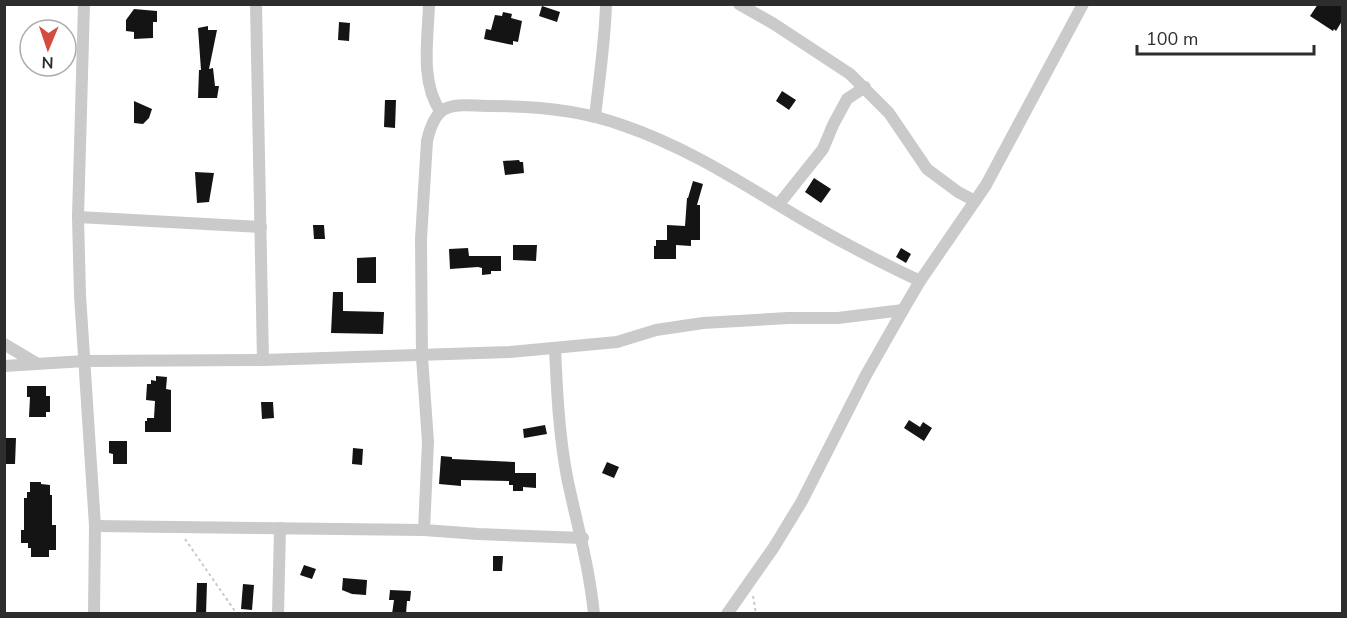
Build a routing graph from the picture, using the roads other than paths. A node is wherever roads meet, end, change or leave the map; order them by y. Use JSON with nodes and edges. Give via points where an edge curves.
{"nodes":[{"id":1,"x":84,"y":4,"type":"edge"},
{"id":2,"x":256,"y":4,"type":"edge"},
{"id":3,"x":429,"y":4,"type":"edge"},
{"id":4,"x":606,"y":4,"type":"edge"},
{"id":5,"x":739,"y":4,"type":"edge"},
{"id":6,"x":1083,"y":4,"type":"edge"},
{"id":7,"x":865,"y":87,"type":"junction"},
{"id":8,"x":440,"y":111,"type":"junction"},
{"id":9,"x":596,"y":117,"type":"junction"},
{"id":10,"x":975,"y":201,"type":"junction"},
{"id":11,"x":779,"y":204,"type":"junction"},
{"id":12,"x":78,"y":217,"type":"junction"},
{"id":13,"x":261,"y":227,"type":"junction"},
{"id":14,"x":920,"y":281,"type":"junction"},
{"id":15,"x":903,"y":310,"type":"junction"},
{"id":16,"x":4,"y":345,"type":"edge"},
{"id":17,"x":555,"y":348,"type":"junction"},
{"id":18,"x":422,"y":357,"type":"junction"},
{"id":19,"x":263,"y":360,"type":"junction"},
{"id":20,"x":85,"y":361,"type":"junction"},
{"id":21,"x":36,"y":363,"type":"junction"},
{"id":22,"x":4,"y":366,"type":"edge"},
{"id":23,"x":95,"y":526,"type":"junction"},
{"id":24,"x":280,"y":528,"type":"junction"},
{"id":25,"x":424,"y":530,"type":"junction"},
{"id":26,"x":583,"y":538,"type":"junction"},
{"id":27,"x":94,"y":614,"type":"edge"},
{"id":28,"x":278,"y":614,"type":"edge"},
{"id":29,"x":594,"y":614,"type":"edge"},
{"id":30,"x":727,"y":614,"type":"edge"}],
"edges":[{"from":1,"to":12,"type":"street"},
{"from":2,"to":13,"type":"street"},
{"from":3,"to":8,"type":"street","via":[[428,86]]},
{"from":4,"to":9,"type":"street"},
{"from":5,"to":7,"type":"street"},
{"from":6,"to":10,"type":"street"},
{"from":7,"to":10,"type":"street","via":[[889,113],[927,169]]},
{"from":7,"to":11,"type":"street","via":[[847,99],[823,149]]},
{"from":8,"to":9,"type":"street","via":[[457,106],[509,106]]},
{"from":8,"to":18,"type":"street","via":[[430,125],[425,162]]},
{"from":9,"to":11,"type":"street","via":[[674,145]]},
{"from":10,"to":14,"type":"street"},
{"from":11,"to":14,"type":"street"},
{"from":12,"to":13,"type":"street"},
{"from":12,"to":20,"type":"street"},
{"from":13,"to":19,"type":"street"},
{"from":14,"to":15,"type":"street"},
{"from":15,"to":17,"type":"street","via":[[838,318],[703,323],[656,330],[617,342]]},
{"from":15,"to":30,"type":"street","via":[[802,501]]},
{"from":16,"to":21,"type":"street"},
{"from":17,"to":18,"type":"street"},
{"from":17,"to":26,"type":"street","via":[[567,471]]},
{"from":18,"to":19,"type":"street"},
{"from":18,"to":25,"type":"street","via":[[428,422]]},
{"from":19,"to":20,"type":"street"},
{"from":20,"to":21,"type":"street"},
{"from":20,"to":23,"type":"street"},
{"from":21,"to":22,"type":"street"},
{"from":23,"to":24,"type":"street"},
{"from":23,"to":27,"type":"street"},
{"from":24,"to":25,"type":"street"},
{"from":24,"to":28,"type":"street"},
{"from":25,"to":26,"type":"street"},
{"from":26,"to":29,"type":"street"}]}
